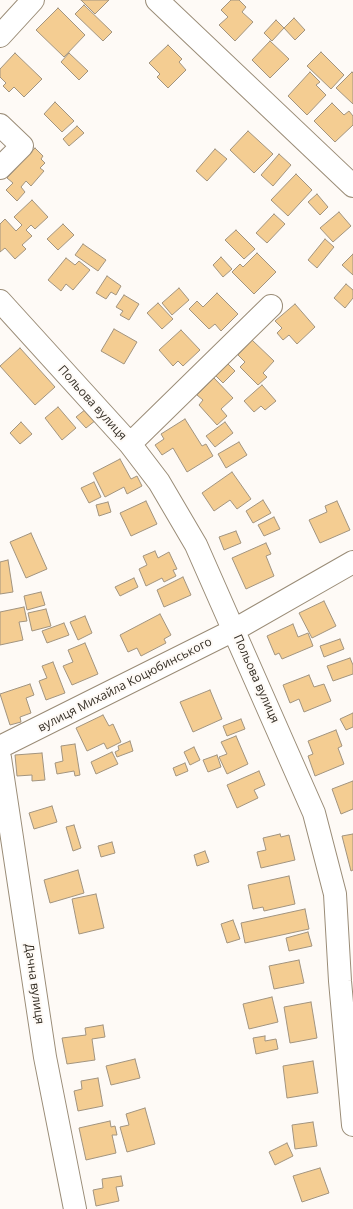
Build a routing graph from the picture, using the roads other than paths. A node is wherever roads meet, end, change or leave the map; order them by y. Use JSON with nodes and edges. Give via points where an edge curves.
{"nodes":[{"id":1,"x":33,"y":0,"type":"edge"},
{"id":2,"x":158,"y":0,"type":"edge"},
{"id":3,"x":0,"y":36,"type":"edge"},
{"id":4,"x":0,"y":124,"type":"edge"},
{"id":5,"x":0,"y":168,"type":"edge"},
{"id":6,"x":353,"y":186,"type":"edge"},
{"id":7,"x":0,"y":302,"type":"edge"},
{"id":8,"x":271,"y":306,"type":"dead end"},
{"id":9,"x":130,"y":444,"type":"junction"},
{"id":10,"x":353,"y":562,"type":"edge"},
{"id":11,"x":234,"y":630,"type":"junction"},
{"id":12,"x":0,"y":747,"type":"edge"},
{"id":13,"x":0,"y":758,"type":"edge"},
{"id":14,"x":347,"y":980,"type":"edge"},
{"id":15,"x":353,"y":1125,"type":"edge"},
{"id":16,"x":75,"y":1209,"type":"edge"}],
"edges":[{"from":1,"to":3,"type":"street"},
{"from":2,"to":6,"type":"street"},
{"from":4,"to":5,"type":"street","via":[[22,146]]},
{"from":7,"to":9,"type":"street","name":"Польова вулиця"},
{"from":8,"to":9,"type":"street"},
{"from":9,"to":11,"type":"street","name":"Польова вулиця","via":[[159,482],[196,545]]},
{"from":10,"to":11,"type":"street","name":"вулиця Михайла Коцюбинського"},
{"from":11,"to":12,"type":"street","name":"вулиця Михайла Коцюбинського"},
{"from":11,"to":14,"type":"street","name":"Польова вулиця","via":[[314,813],[335,894]]},
{"from":13,"to":16,"type":"street","name":"Дачна вулиця","via":[[45,1057]]},
{"from":14,"to":15,"type":"street","name":"Польова вулиця"}]}
